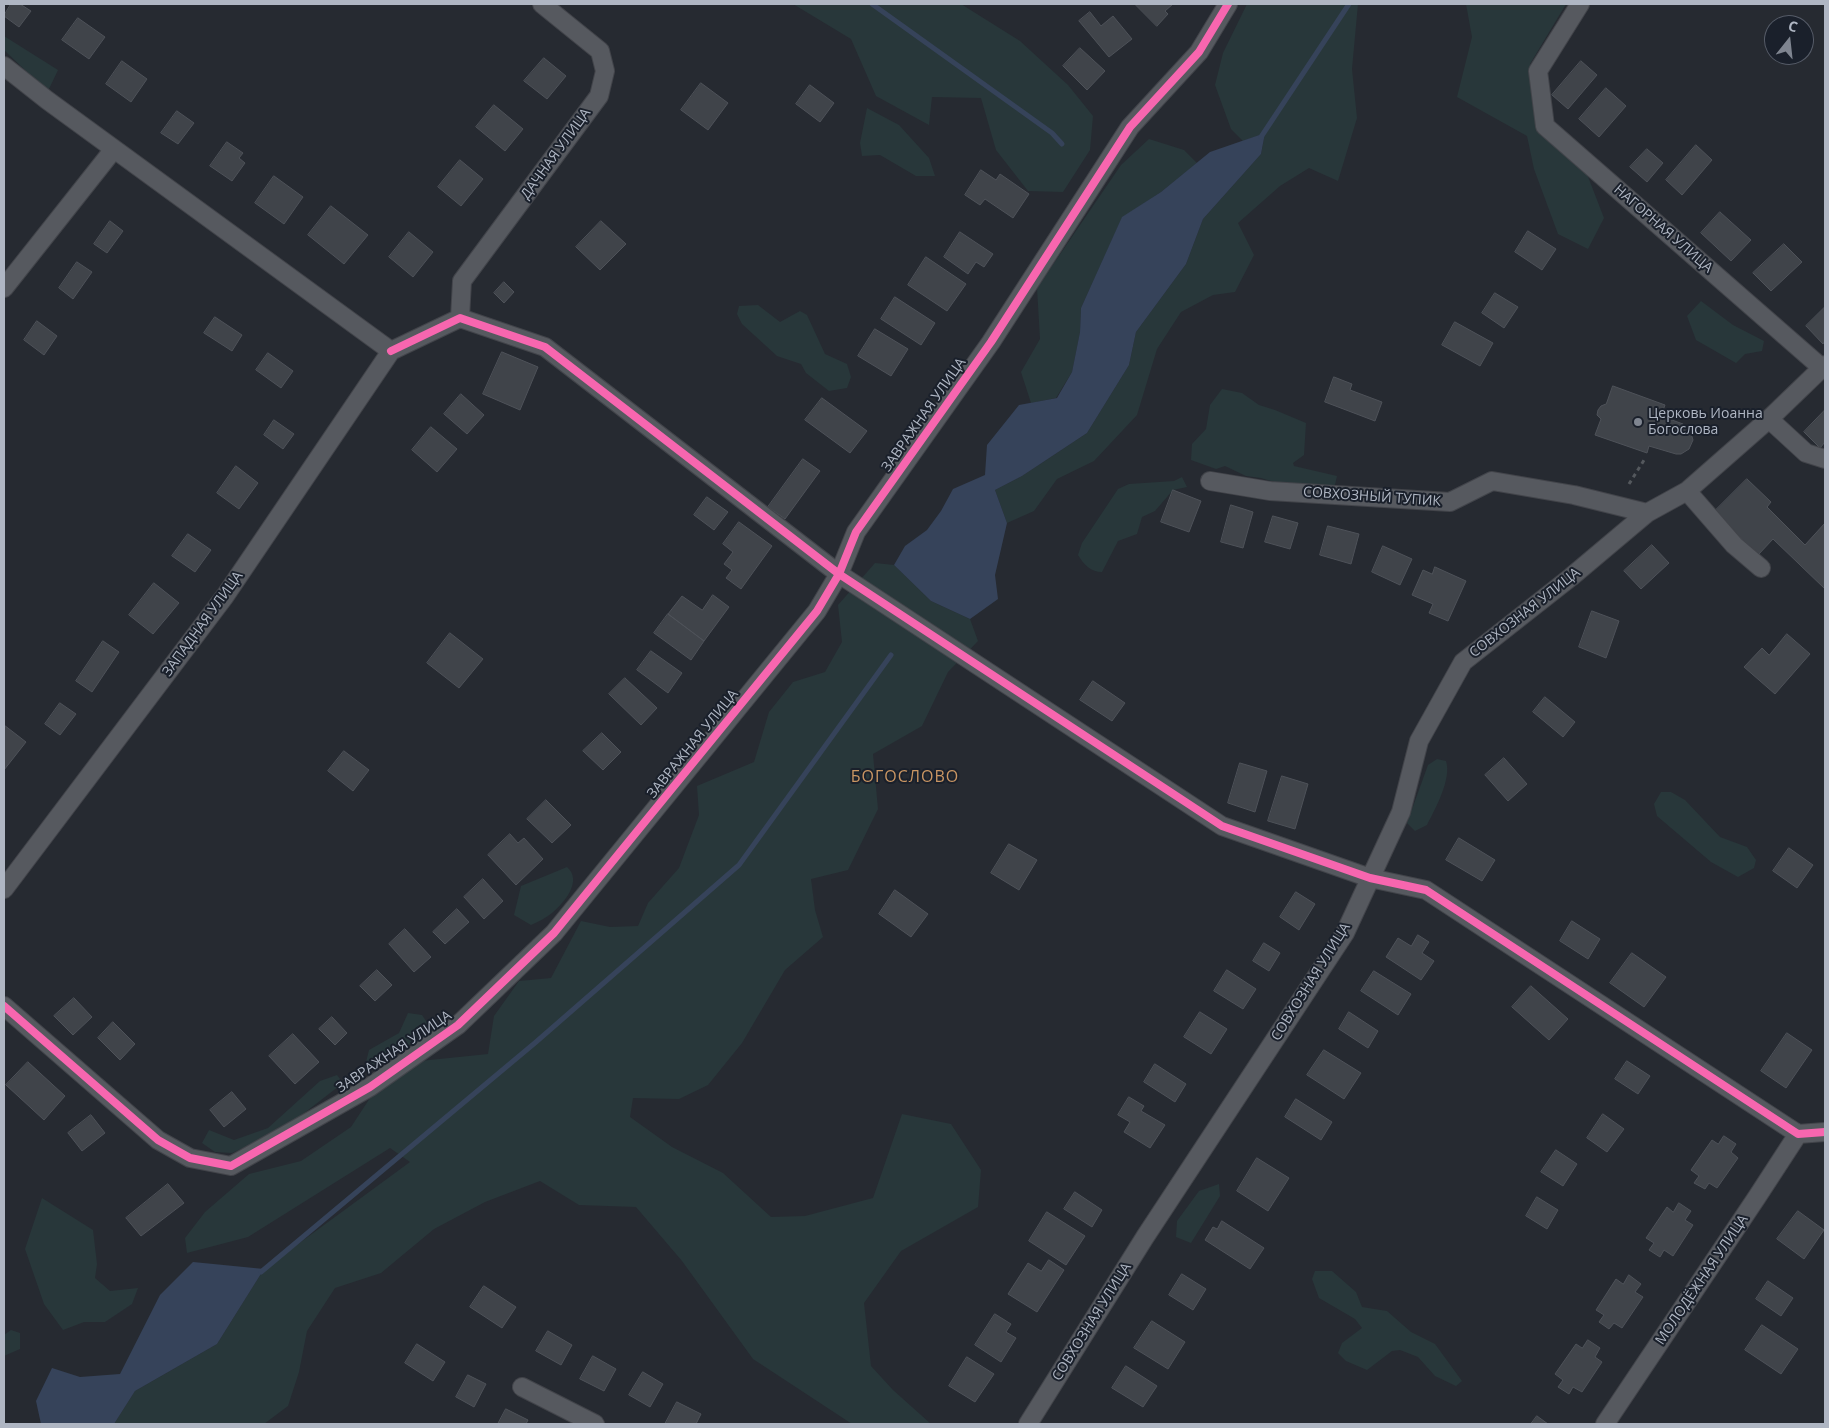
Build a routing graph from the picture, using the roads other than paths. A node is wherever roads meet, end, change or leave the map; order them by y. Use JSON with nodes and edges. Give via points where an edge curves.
{"nodes":[{"id":1,"x":542,"y":4,"type":"edge"},
{"id":2,"x":1228,"y":4,"type":"edge"},
{"id":3,"x":1580,"y":4,"type":"edge"},
{"id":4,"x":4,"y":66,"type":"edge"},
{"id":5,"x":114,"y":149,"type":"junction"},
{"id":6,"x":4,"y":288,"type":"edge"},
{"id":7,"x":460,"y":318,"type":"junction"},
{"id":8,"x":391,"y":351,"type":"junction"},
{"id":9,"x":1824,"y":366,"type":"edge"},
{"id":10,"x":1769,"y":419,"type":"junction"},
{"id":11,"x":1825,"y":459,"type":"edge"},
{"id":12,"x":1210,"y":481,"type":"dead end"},
{"id":13,"x":1687,"y":491,"type":"junction"},
{"id":14,"x":1647,"y":513,"type":"junction"},
{"id":15,"x":1761,"y":568,"type":"dead end"},
{"id":16,"x":838,"y":574,"type":"junction"},
{"id":17,"x":1370,"y":878,"type":"junction"},
{"id":18,"x":4,"y":889,"type":"edge"},
{"id":19,"x":4,"y":1006,"type":"edge"},
{"id":20,"x":1825,"y":1132,"type":"edge"},
{"id":21,"x":1798,"y":1134,"type":"junction"},
{"id":22,"x":522,"y":1388,"type":"dead end"},
{"id":23,"x":595,"y":1424,"type":"edge"},
{"id":24,"x":1028,"y":1424,"type":"edge"},
{"id":25,"x":1605,"y":1424,"type":"edge"}],
"edges":[{"from":1,"to":7,"type":"street","name":"ДАЧНАЯ УЛИЦА","via":[[600,51],[605,71],[599,96],[462,281]]},
{"from":2,"to":16,"type":"street","name":"ЗАВРАЖНАЯ УЛИЦА","via":[[1199,52],[1130,127],[991,342],[856,532]]},
{"from":3,"to":9,"type":"street","name":"НАГОРНАЯ УЛИЦА","via":[[1538,71],[1545,126]]},
{"from":4,"to":5,"type":"street"},
{"from":5,"to":6,"type":"street"},
{"from":5,"to":8,"type":"street"},
{"from":7,"to":8,"type":"street"},
{"from":7,"to":16,"type":"street","via":[[545,347]]},
{"from":8,"to":18,"type":"street","name":"ЗАПАДНАЯ УЛИЦА","via":[[225,596]]},
{"from":9,"to":10,"type":"street","name":"СОВХОЗНАЯ УЛИЦА"},
{"from":10,"to":11,"type":"street","via":[[1806,453]]},
{"from":10,"to":13,"type":"street","name":"СОВХОЗНАЯ УЛИЦА"},
{"from":12,"to":14,"type":"street","name":"СОВХОЗНЫЙ ТУПИК","via":[[1270,491],[1450,502],[1492,481],[1574,495]]},
{"from":13,"to":14,"type":"street","name":"СОВХОЗНАЯ УЛИЦА"},
{"from":13,"to":15,"type":"street","via":[[1734,545]]},
{"from":14,"to":17,"type":"street","name":"СОВХОЗНАЯ УЛИЦА","via":[[1463,662],[1418,741],[1401,812]]},
{"from":16,"to":17,"type":"street","via":[[1222,826]]},
{"from":16,"to":19,"type":"street","name":"ЗАВРАЖНАЯ УЛИЦА","via":[[817,612],[554,933],[458,1025],[370,1087],[231,1166],[190,1158],[158,1140]]},
{"from":17,"to":21,"type":"street","via":[[1426,890]]},
{"from":17,"to":24,"type":"street","name":"СОВХОЗНАЯ УЛИЦА","via":[[1344,933]]},
{"from":20,"to":21,"type":"street"},
{"from":21,"to":25,"type":"street","name":"МОЛОДЁЖНАЯ УЛИЦА"},
{"from":22,"to":23,"type":"street"}]}
